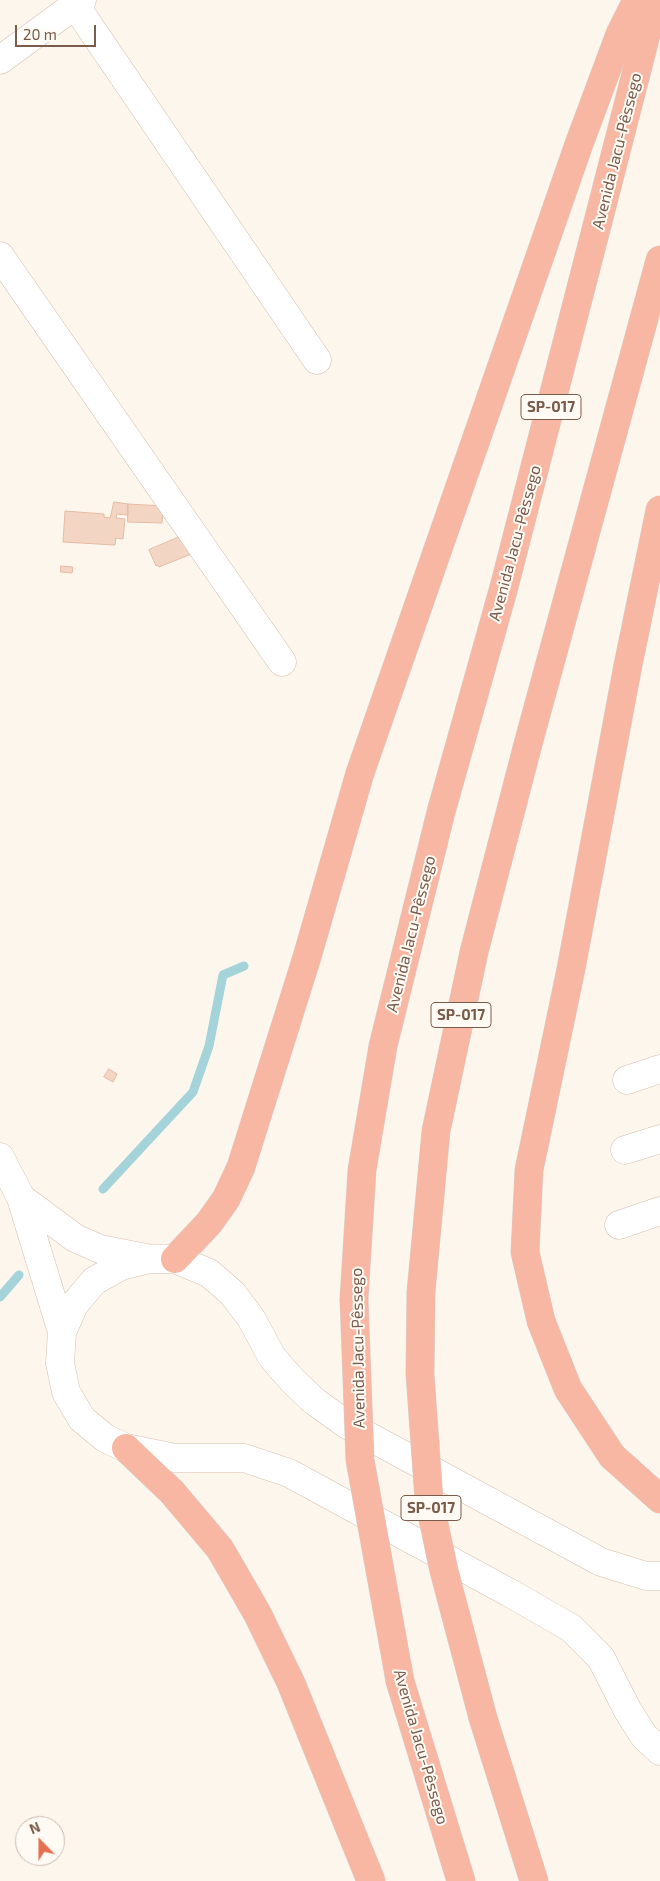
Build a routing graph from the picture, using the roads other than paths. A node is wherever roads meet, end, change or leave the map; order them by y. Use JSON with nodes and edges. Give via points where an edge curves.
{"nodes":[{"id":1,"x":637,"y":0,"type":"edge"},
{"id":2,"x":655,"y":0,"type":"edge"},
{"id":3,"x":79,"y":3,"type":"edge"},
{"id":4,"x":0,"y":60,"type":"edge"},
{"id":5,"x":0,"y":256,"type":"edge"},
{"id":6,"x":660,"y":260,"type":"edge"},
{"id":7,"x":318,"y":360,"type":"dead end"},
{"id":8,"x":660,"y":510,"type":"edge"},
{"id":9,"x":282,"y":662,"type":"dead end"},
{"id":10,"x":660,"y":1069,"type":"edge"},
{"id":11,"x":627,"y":1080,"type":"dead end"},
{"id":12,"x":660,"y":1139,"type":"edge"},
{"id":13,"x":625,"y":1150,"type":"dead end"},
{"id":14,"x":0,"y":1158,"type":"edge"},
{"id":15,"x":21,"y":1198,"type":"junction"},
{"id":16,"x":660,"y":1212,"type":"edge"},
{"id":17,"x":619,"y":1225,"type":"dead end"},
{"id":18,"x":163,"y":1259,"type":"junction"},
{"id":19,"x":62,"y":1332,"type":"junction"},
{"id":20,"x":126,"y":1448,"type":"junction"},
{"id":21,"x":660,"y":1499,"type":"edge"},
{"id":22,"x":660,"y":1576,"type":"edge"},
{"id":23,"x":660,"y":1751,"type":"edge"},
{"id":24,"x":370,"y":1881,"type":"edge"},
{"id":25,"x":461,"y":1881,"type":"edge"},
{"id":26,"x":534,"y":1881,"type":"edge"}],
"edges":[{"from":1,"to":18,"type":"highway","via":[[620,34],[579,144],[360,773],[241,1167],[210,1223]]},
{"from":2,"to":25,"type":"highway","name":"Avenida Jacu-Pêssego","number":"SP-017","bridge":true,"via":[[504,587],[441,812],[383,1046],[362,1170],[354,1299],[360,1460],[400,1681]]},
{"from":3,"to":4,"type":"main road"},
{"from":3,"to":7,"type":"main road"},
{"from":5,"to":9,"type":"main road"},
{"from":6,"to":26,"type":"highway","number":"SP-017","bridge":true,"via":[[474,952],[436,1131],[421,1292],[420,1374],[430,1500],[444,1571],[483,1718]]},
{"from":8,"to":21,"type":"highway","via":[[529,1170],[525,1252],[541,1321],[568,1389],[612,1456]]},
{"from":10,"to":11,"type":"main road"},
{"from":12,"to":13,"type":"main road"},
{"from":14,"to":15,"type":"main road"},
{"from":15,"to":18,"type":"main road","via":[[75,1238],[100,1249]]},
{"from":15,"to":19,"type":"main road"},
{"from":16,"to":17,"type":"main road"},
{"from":18,"to":19,"type":"main road","via":[[121,1266],[94,1281],[74,1305]]},
{"from":18,"to":22,"type":"main road","via":[[209,1273],[232,1293],[251,1318],[272,1357],[292,1380],[314,1402],[346,1424],[602,1562],[646,1576]]},
{"from":19,"to":20,"type":"main road","via":[[60,1362],[66,1392],[82,1418],[105,1438]]},
{"from":20,"to":23,"type":"main road","via":[[175,1458],[244,1458],[289,1473],[510,1593],[571,1628],[601,1658],[628,1711],[644,1736]]},
{"from":20,"to":24,"type":"highway","via":[[172,1492],[220,1549],[257,1613],[291,1683]]}]}
